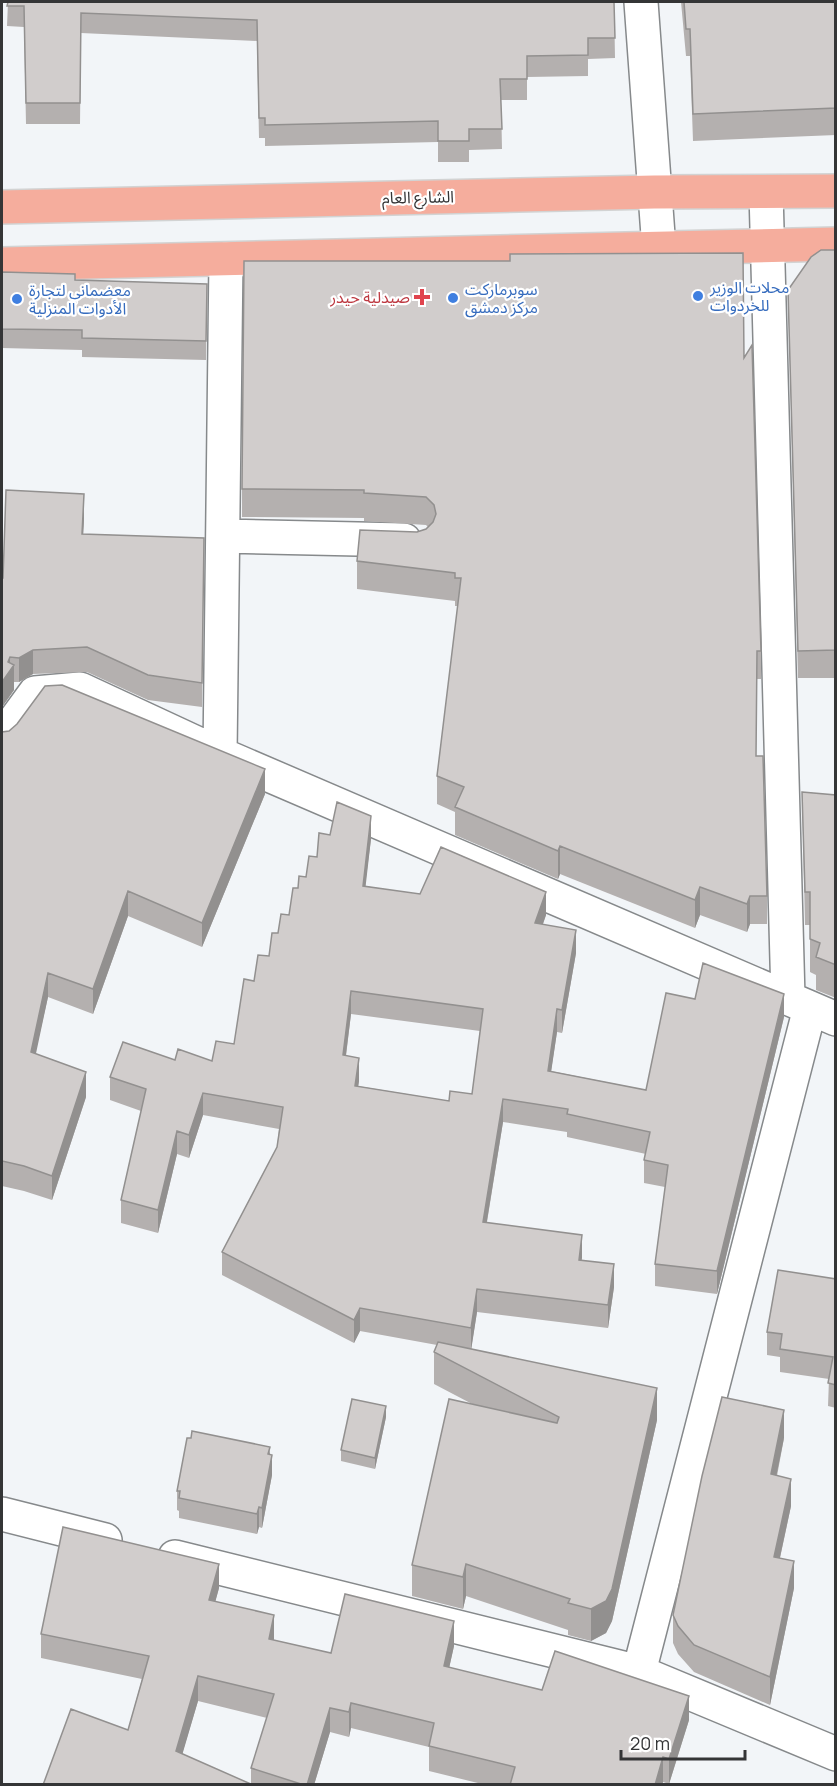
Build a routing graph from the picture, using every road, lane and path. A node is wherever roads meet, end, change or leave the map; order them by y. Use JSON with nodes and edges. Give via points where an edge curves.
{"nodes":[{"id":1,"x":641,"y":2,"type":"edge"},
{"id":2,"x":836,"y":191,"type":"edge"},
{"id":3,"x":654,"y":192,"type":"junction"},
{"id":4,"x":766,"y":192,"type":"junction"},
{"id":5,"x":2,"y":207,"type":"edge"},
{"id":6,"x":836,"y":244,"type":"edge"},
{"id":7,"x":768,"y":246,"type":"junction"},
{"id":8,"x":659,"y":249,"type":"junction"},
{"id":9,"x":226,"y":259,"type":"junction"},
{"id":10,"x":2,"y":264,"type":"edge"},
{"id":11,"x":223,"y":536,"type":"junction"},
{"id":12,"x":417,"y":541,"type":"edge"},
{"id":13,"x":2,"y":738,"type":"edge"},
{"id":14,"x":220,"y":754,"type":"junction"},
{"id":15,"x":811,"y":1008,"type":"edge"},
{"id":16,"x":2,"y":1514,"type":"edge"},
{"id":17,"x":639,"y":1672,"type":"junction"},
{"id":18,"x":836,"y":1754,"type":"edge"}],
"edges":[{"from":1,"to":3,"type":"street"},
{"from":2,"to":4,"type":"main road","name":"الشارع العام"},
{"from":3,"to":4,"type":"main road","name":"الشارع العام"},
{"from":3,"to":5,"type":"main road","name":"الشارع العام"},
{"from":3,"to":8,"type":"street"},
{"from":4,"to":7,"type":"street"},
{"from":6,"to":7,"type":"main road"},
{"from":7,"to":8,"type":"main road"},
{"from":7,"to":15,"type":"street"},
{"from":8,"to":9,"type":"main road"},
{"from":9,"to":10,"type":"main road"},
{"from":9,"to":11,"type":"street"},
{"from":11,"to":12,"type":"street"},
{"from":11,"to":14,"type":"street"},
{"from":13,"to":14,"type":"street","via":[[35,693],[80,689]]},
{"from":14,"to":15,"type":"street"},
{"from":15,"to":17,"type":"street"},
{"from":16,"to":17,"type":"street"},
{"from":17,"to":18,"type":"street"}]}
